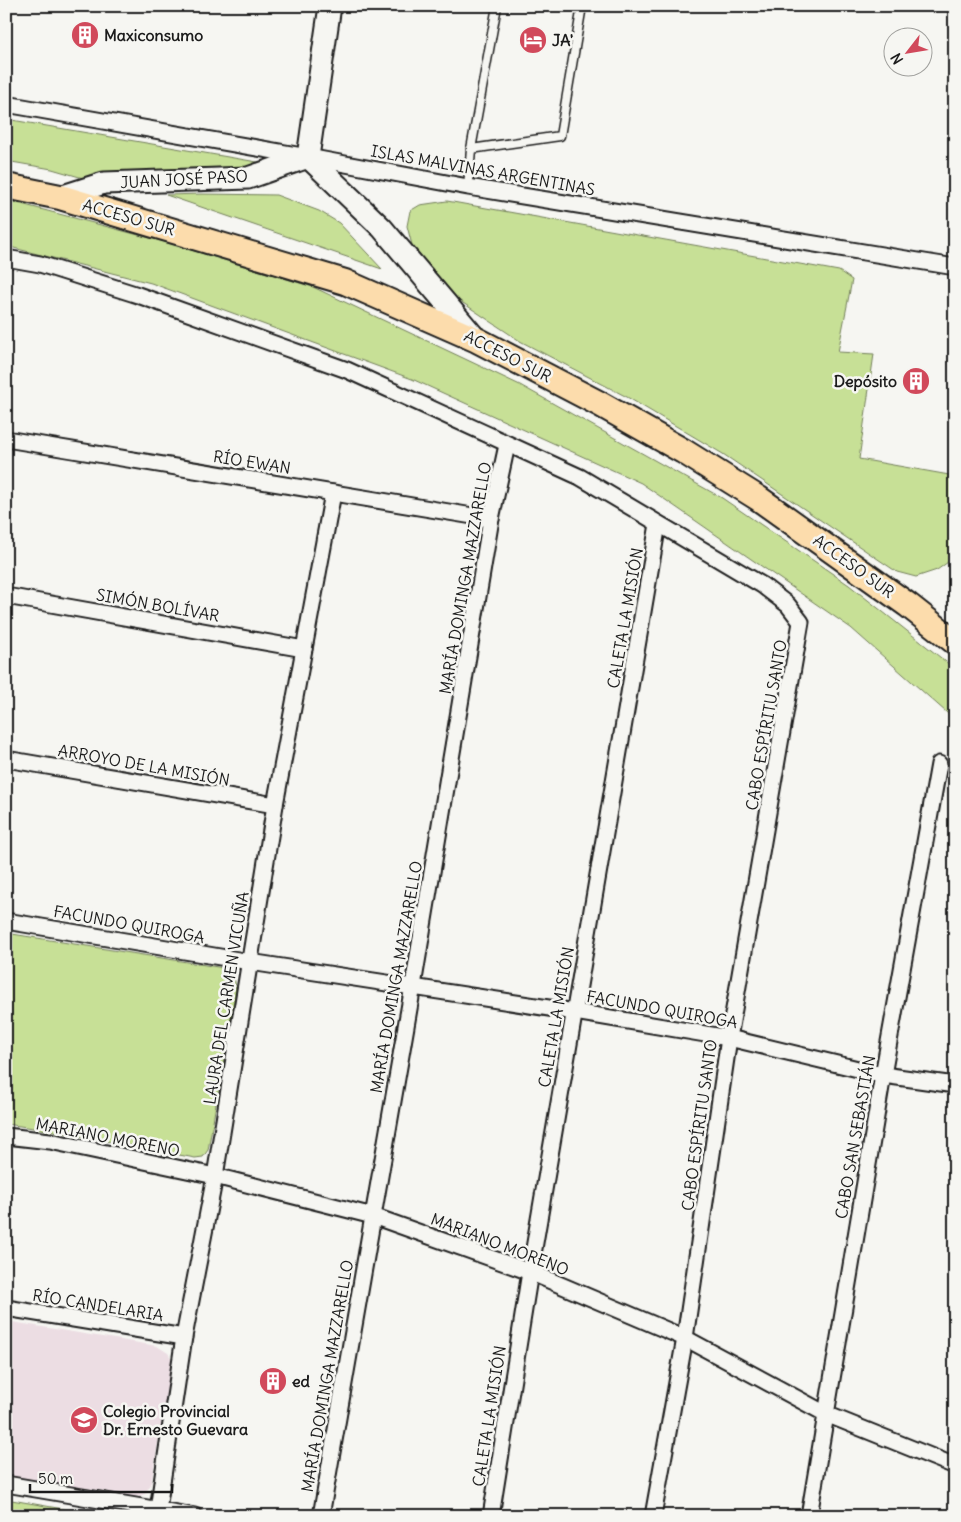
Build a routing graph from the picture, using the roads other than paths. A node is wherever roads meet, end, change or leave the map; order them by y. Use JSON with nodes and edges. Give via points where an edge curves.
{"nodes":[{"id":1,"x":330,"y":6,"type":"edge"},
{"id":2,"x":497,"y":6,"type":"edge"},
{"id":3,"x":582,"y":6,"type":"edge"},
{"id":4,"x":6,"y":104,"type":"edge"},
{"id":5,"x":470,"y":149,"type":"junction"},
{"id":6,"x":308,"y":156,"type":"junction"},
{"id":7,"x":6,"y":186,"type":"edge"},
{"id":8,"x":468,"y":187,"type":"junction"},
{"id":9,"x":60,"y":197,"type":"junction"},
{"id":10,"x":6,"y":258,"type":"edge"},
{"id":11,"x":955,"y":267,"type":"edge"},
{"id":12,"x":478,"y":340,"type":"junction"},
{"id":13,"x":6,"y":439,"type":"edge"},
{"id":14,"x":507,"y":444,"type":"junction"},
{"id":15,"x":333,"y":493,"type":"junction"},
{"id":16,"x":491,"y":519,"type":"junction"},
{"id":17,"x":658,"y":524,"type":"junction"},
{"id":18,"x":6,"y":596,"type":"edge"},
{"id":19,"x":955,"y":642,"type":"edge"},
{"id":20,"x":304,"y":649,"type":"junction"},
{"id":21,"x":6,"y":759,"type":"edge"},
{"id":22,"x":940,"y":764,"type":"dead end"},
{"id":23,"x":276,"y":805,"type":"junction"},
{"id":24,"x":6,"y":921,"type":"edge"},
{"id":25,"x":250,"y":962,"type":"junction"},
{"id":26,"x":413,"y":986,"type":"junction"},
{"id":27,"x":575,"y":1012,"type":"junction"},
{"id":28,"x":729,"y":1038,"type":"junction"},
{"id":29,"x":883,"y":1075,"type":"junction"},
{"id":30,"x":955,"y":1085,"type":"edge"},
{"id":31,"x":6,"y":1136,"type":"edge"},
{"id":32,"x":214,"y":1176,"type":"junction"},
{"id":33,"x":372,"y":1216,"type":"junction"},
{"id":34,"x":530,"y":1272,"type":"junction"},
{"id":35,"x":6,"y":1308,"type":"edge"},
{"id":36,"x":184,"y":1337,"type":"junction"},
{"id":37,"x":685,"y":1338,"type":"junction"},
{"id":38,"x":826,"y":1414,"type":"junction"},
{"id":39,"x":955,"y":1466,"type":"edge"},
{"id":40,"x":6,"y":1484,"type":"edge"},
{"id":41,"x":158,"y":1509,"type":"junction"},
{"id":42,"x":195,"y":1516,"type":"edge"},
{"id":43,"x":321,"y":1516,"type":"edge"},
{"id":44,"x":491,"y":1516,"type":"edge"},
{"id":45,"x":653,"y":1516,"type":"edge"},
{"id":46,"x":809,"y":1516,"type":"edge"}],
"edges":[{"from":1,"to":6,"type":"street"},
{"from":2,"to":5,"type":"lane"},
{"from":3,"to":5,"type":"lane","via":[[560,136]]},
{"from":4,"to":6,"type":"street","name":"ISLAS MALVINAS ARGENTINAS"},
{"from":5,"to":8,"type":"lane"},
{"from":6,"to":8,"type":"street","name":"ISLAS MALVINAS ARGENTINAS"},
{"from":6,"to":9,"type":"street","name":"JUAN JOSÉ PASO","via":[[248,178],[104,183]]},
{"from":6,"to":12,"type":"street","via":[[382,228]]},
{"from":7,"to":9,"type":"main road","name":"ACCESO SUR"},
{"from":8,"to":11,"type":"street","name":"ISLAS MALVINAS ARGENTINAS"},
{"from":9,"to":12,"type":"main road","name":"ACCESO SUR","via":[[345,282]]},
{"from":10,"to":14,"type":"street","via":[[40,264],[138,295],[346,370]]},
{"from":12,"to":19,"type":"main road","name":"ACCESO SUR","via":[[683,451],[749,493]]},
{"from":13,"to":15,"type":"street","name":"RÍO EWAN"},
{"from":14,"to":16,"type":"street","name":"MARÍA DOMINGA MAZZARELLO"},
{"from":14,"to":17,"type":"street","via":[[580,477]]},
{"from":15,"to":16,"type":"street","name":"RÍO EWAN"},
{"from":15,"to":20,"type":"street","name":"LAURA DEL CARMEN VICUÑA"},
{"from":16,"to":26,"type":"street","name":"MARÍA DOMINGA MAZZARELLO"},
{"from":17,"to":27,"type":"street","name":"CALETA LA MISIÓN"},
{"from":17,"to":28,"type":"street","name":"CABO ESPÍRITU SANTO","via":[[762,585],[788,605],[801,622]]},
{"from":18,"to":20,"type":"street","name":"SIMÓN BOLÍVAR"},
{"from":20,"to":23,"type":"street","name":"LAURA DEL CARMEN VICUÑA"},
{"from":21,"to":23,"type":"street","name":"ARROYO DE LA MISIÓN"},
{"from":22,"to":29,"type":"street","name":"CABO SAN SEBASTIÁN"},
{"from":23,"to":25,"type":"street","name":"LAURA DEL CARMEN VICUÑA"},
{"from":24,"to":25,"type":"street","name":"FACUNDO QUIROGA"},
{"from":25,"to":26,"type":"street","name":"FACUNDO QUIROGA"},
{"from":25,"to":32,"type":"street","name":"LAURA DEL CARMEN VICUÑA"},
{"from":26,"to":27,"type":"street","name":"FACUNDO QUIROGA"},
{"from":26,"to":33,"type":"street","name":"MARÍA DOMINGA MAZZARELLO"},
{"from":27,"to":28,"type":"street","name":"FACUNDO QUIROGA"},
{"from":27,"to":34,"type":"street","name":"CALETA LA MISIÓN"},
{"from":28,"to":29,"type":"street","name":"FACUNDO QUIROGA"},
{"from":28,"to":37,"type":"street","name":"CABO ESPÍRITU SANTO"},
{"from":29,"to":30,"type":"street","name":"FACUNDO QUIROGA"},
{"from":29,"to":38,"type":"street","name":"CABO SAN SEBASTIÁN"},
{"from":31,"to":32,"type":"street","name":"MARIANO MORENO","via":[[50,1141]]},
{"from":32,"to":33,"type":"street","name":"MARIANO MORENO"},
{"from":32,"to":36,"type":"street","name":"LAURA DEL CARMEN VICUÑA"},
{"from":33,"to":34,"type":"street","name":"MARIANO MORENO"},
{"from":33,"to":43,"type":"street","name":"MARÍA DOMINGA MAZZARELLO"},
{"from":34,"to":37,"type":"street","name":"MARIANO MORENO"},
{"from":34,"to":44,"type":"street","name":"CALETA LA MISIÓN"},
{"from":35,"to":36,"type":"street","name":"RÍO CANDELARIA"},
{"from":36,"to":41,"type":"street","name":"LAURA DEL CARMEN VICUÑA"},
{"from":37,"to":38,"type":"street","name":"MARIANO MORENO"},
{"from":37,"to":45,"type":"street","name":"CABO ESPÍRITU SANTO"},
{"from":38,"to":39,"type":"street","name":"MARIANO MORENO"},
{"from":38,"to":46,"type":"street","name":"CABO SAN SEBASTIÁN"},
{"from":40,"to":41,"type":"street"},
{"from":41,"to":42,"type":"street"}]}
